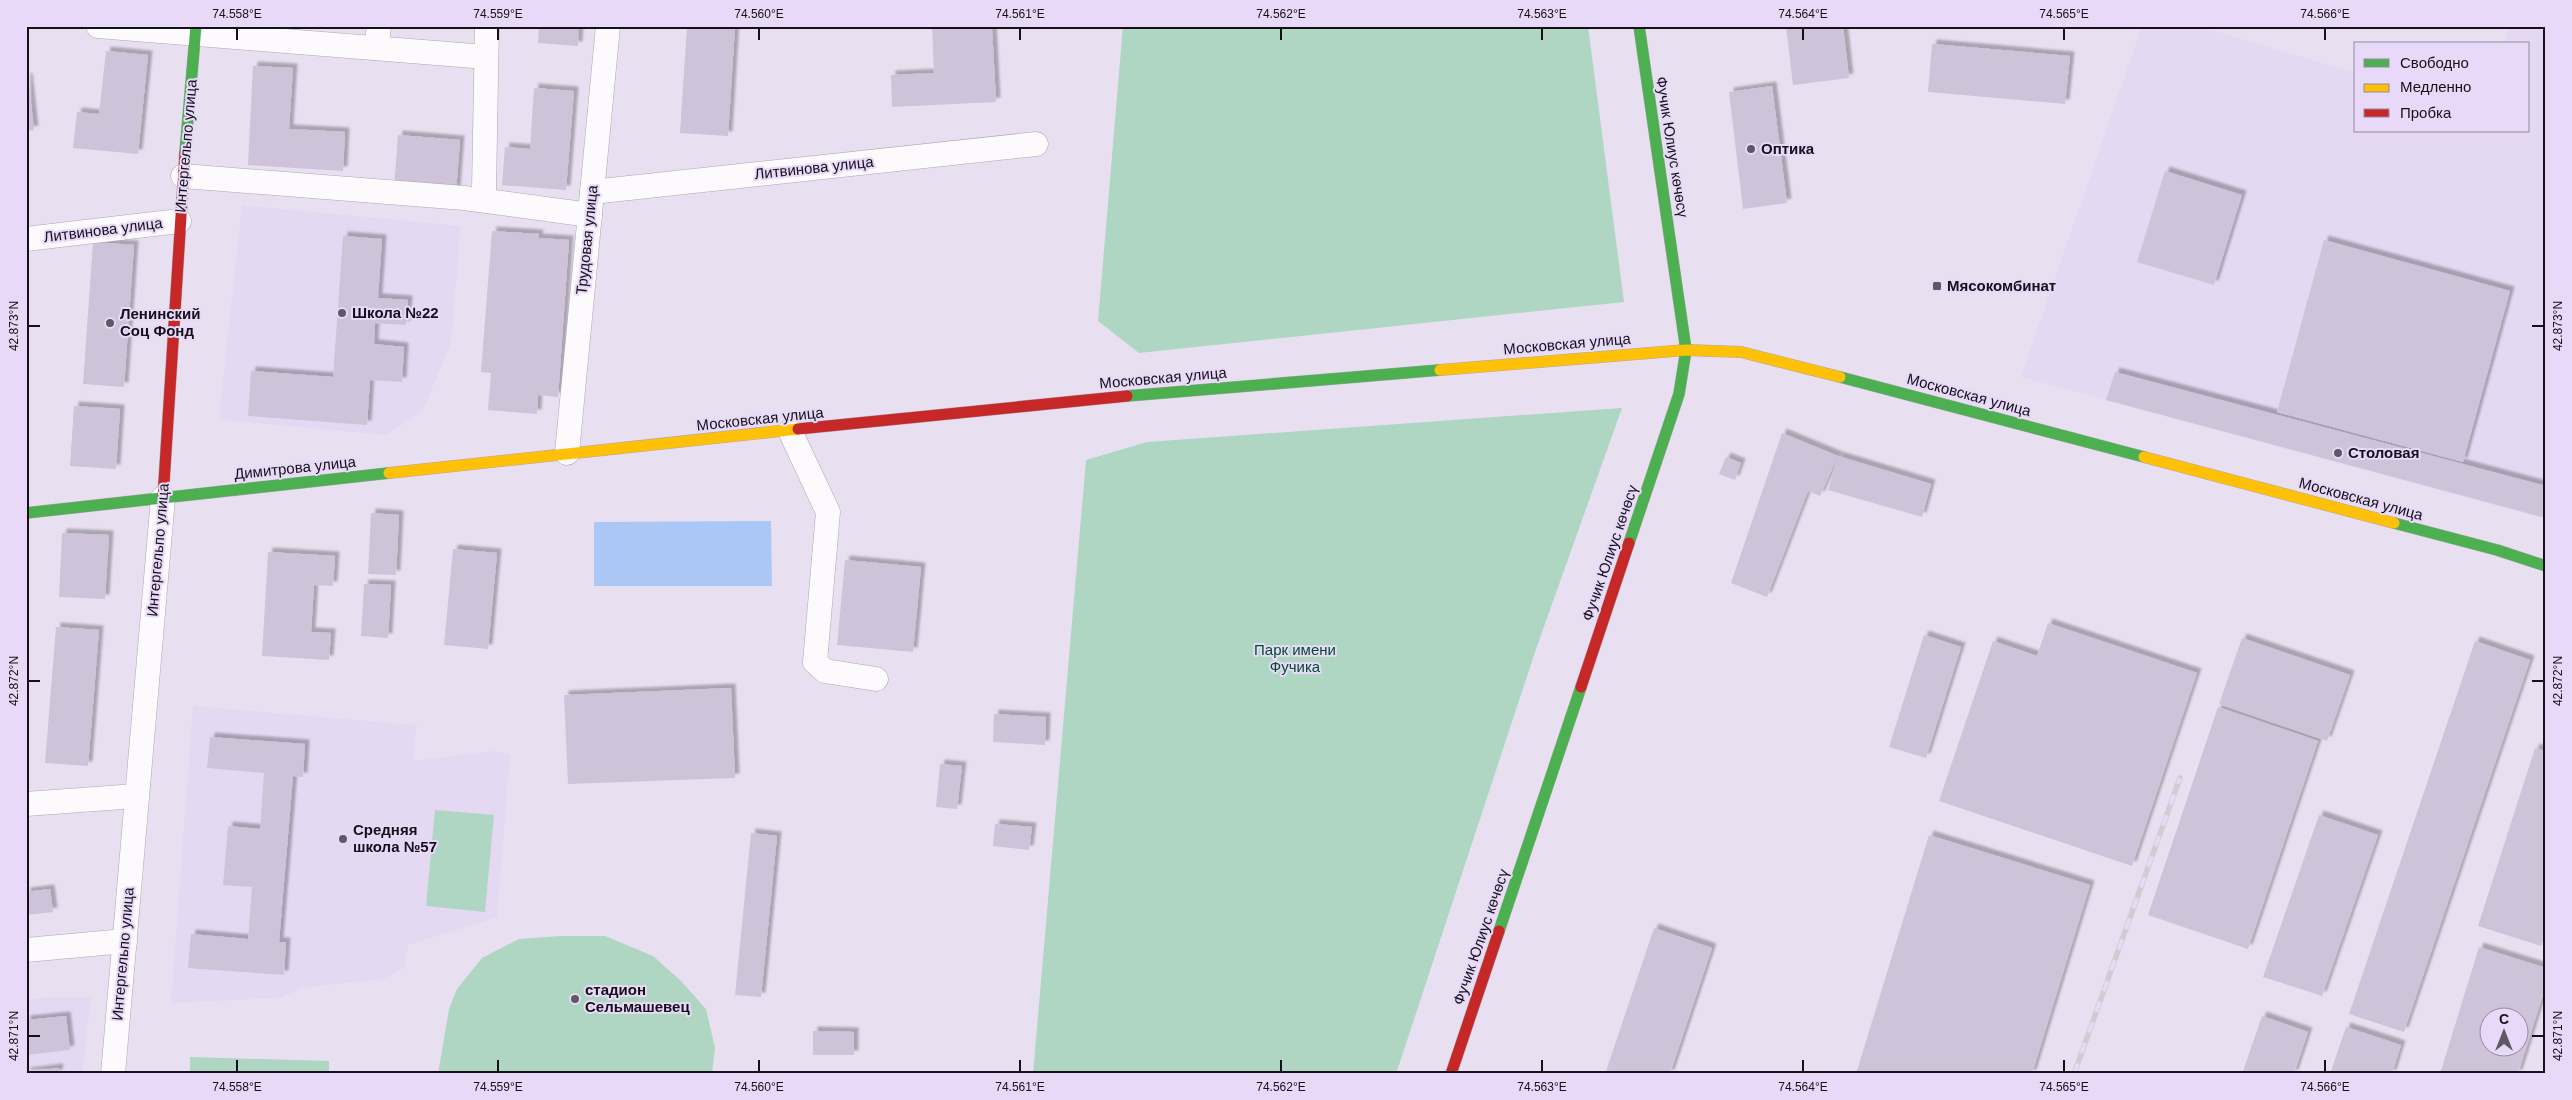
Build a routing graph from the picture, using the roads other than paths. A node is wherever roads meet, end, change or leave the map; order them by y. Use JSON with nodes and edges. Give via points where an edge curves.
{"nodes":[{"id":1,"x":98,"y":26,"type":"edge"},
{"id":2,"x":488,"y":26,"type":"edge"},
{"id":3,"x":608,"y":26,"type":"edge"},
{"id":4,"x":1639,"y":26,"type":"edge"},
{"id":5,"x":196,"y":31,"type":"edge"},
{"id":6,"x":377,"y":37,"type":"edge"},
{"id":7,"x":486,"y":56,"type":"junction"},
{"id":8,"x":1036,"y":144,"type":"dead end"},
{"id":9,"x":183,"y":176,"type":"junction"},
{"id":10,"x":484,"y":189,"type":"dead end"},
{"id":11,"x":591,"y":204,"type":"junction"},
{"id":12,"x":179,"y":221,"type":"junction"},
{"id":13,"x":26,"y":239,"type":"edge"},
{"id":14,"x":1686,"y":350,"type":"junction"},
{"id":15,"x":790,"y":431,"type":"junction"},
{"id":16,"x":566,"y":453,"type":"junction"},
{"id":17,"x":163,"y":498,"type":"junction"},
{"id":18,"x":26,"y":513,"type":"edge"},
{"id":19,"x":2546,"y":566,"type":"edge"},
{"id":20,"x":876,"y":680,"type":"dead end"},
{"id":21,"x":136,"y":796,"type":"junction"},
{"id":22,"x":26,"y":804,"type":"edge"},
{"id":23,"x":125,"y":941,"type":"junction"},
{"id":24,"x":26,"y":950,"type":"edge"},
{"id":25,"x":113,"y":1074,"type":"edge"},
{"id":26,"x":1451,"y":1074,"type":"edge"}],
"edges":[{"from":1,"to":5,"type":"street"},
{"from":2,"to":7,"type":"street"},
{"from":3,"to":11,"type":"street","name":"Трудовая улица"},
{"from":4,"to":14,"type":"main road","name":"Фучик Юлиус көчөсү"},
{"from":5,"to":6,"type":"street"},
{"from":5,"to":9,"type":"main road","name":"Интергельпо улица"},
{"from":6,"to":7,"type":"street"},
{"from":7,"to":10,"type":"street"},
{"from":8,"to":11,"type":"street","name":"Литвинова улица"},
{"from":9,"to":11,"type":"street","name":"Литвинова улица","via":[[464,198]]},
{"from":9,"to":12,"type":"main road","name":"Интергельпо улица"},
{"from":11,"to":16,"type":"street","name":"Трудовая улица"},
{"from":12,"to":13,"type":"street","name":"Литвинова улица"},
{"from":12,"to":17,"type":"main road","name":"Интергельпо улица"},
{"from":14,"to":15,"type":"main road","name":"Московская улица","via":[[1124,396]]},
{"from":14,"to":19,"type":"main road","name":"Московская улица","via":[[1741,352],[1808,368],[2478,545]]},
{"from":14,"to":26,"type":"main road","name":"Фучик Юлиус көчөсү","via":[[1679,394]]},
{"from":15,"to":16,"type":"main road","name":"Московская улица"},
{"from":15,"to":20,"type":"street","via":[[828,512],[815,662],[825,671]]},
{"from":16,"to":17,"type":"main road","name":"Димитрова улица"},
{"from":17,"to":18,"type":"main road","name":"Димитрова улица"},
{"from":17,"to":21,"type":"street","name":"Интергельпо улица"},
{"from":21,"to":22,"type":"street"},
{"from":21,"to":23,"type":"street","name":"Интергельпо улица"},
{"from":23,"to":24,"type":"street"},
{"from":23,"to":25,"type":"street","name":"Интергельпо улица"}]}
